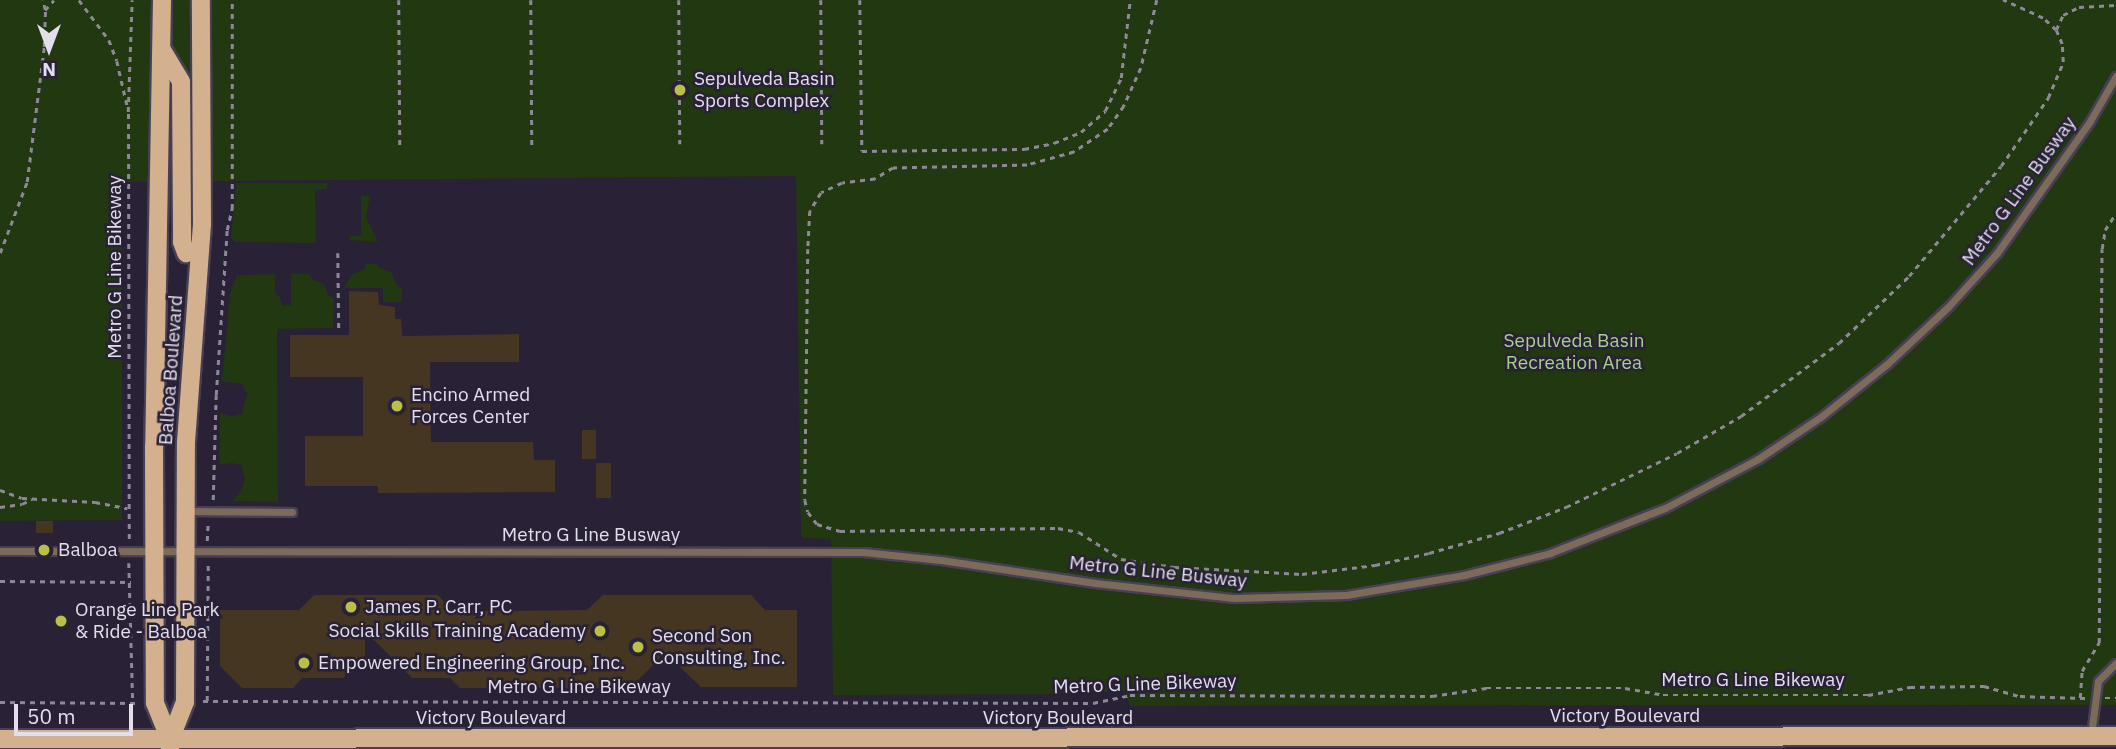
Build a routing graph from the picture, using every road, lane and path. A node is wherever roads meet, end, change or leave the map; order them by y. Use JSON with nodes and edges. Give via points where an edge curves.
{"nodes":[{"id":1,"x":43,"y":0,"type":"edge"},
{"id":2,"x":54,"y":0,"type":"edge"},
{"id":3,"x":79,"y":0,"type":"edge"},
{"id":4,"x":132,"y":0,"type":"edge"},
{"id":5,"x":162,"y":0,"type":"edge"},
{"id":6,"x":201,"y":0,"type":"edge"},
{"id":7,"x":232,"y":0,"type":"edge"},
{"id":8,"x":399,"y":0,"type":"edge"},
{"id":9,"x":531,"y":0,"type":"edge"},
{"id":10,"x":679,"y":0,"type":"edge"},
{"id":11,"x":821,"y":0,"type":"edge"},
{"id":12,"x":860,"y":0,"type":"edge"},
{"id":13,"x":1130,"y":0,"type":"edge"},
{"id":14,"x":1157,"y":0,"type":"edge"},
{"id":15,"x":2003,"y":0,"type":"edge"},
{"id":16,"x":2116,"y":5,"type":"edge"},
{"id":17,"x":45,"y":10,"type":"junction"},
{"id":18,"x":2056,"y":30,"type":"junction"},
{"id":19,"x":162,"y":50,"type":"junction"},
{"id":20,"x":2116,"y":76,"type":"edge"},
{"id":21,"x":128,"y":112,"type":"junction"},
{"id":22,"x":680,"y":144,"type":"dead end"},
{"id":23,"x":822,"y":144,"type":"dead end"},
{"id":24,"x":533,"y":145,"type":"dead end"},
{"id":25,"x":400,"y":146,"type":"dead end"},
{"id":26,"x":183,"y":172,"type":"junction"},
{"id":27,"x":202,"y":173,"type":"junction"},
{"id":28,"x":2116,"y":212,"type":"edge"},
{"id":29,"x":0,"y":253,"type":"edge"},
{"id":30,"x":186,"y":253,"type":"dead end"},
{"id":31,"x":338,"y":253,"type":"dead end"},
{"id":32,"x":339,"y":332,"type":"dead end"},
{"id":33,"x":0,"y":490,"type":"edge"},
{"id":34,"x":32,"y":499,"type":"junction"},
{"id":35,"x":0,"y":507,"type":"edge"},
{"id":36,"x":128,"y":508,"type":"junction"},
{"id":37,"x":186,"y":511,"type":"junction"},
{"id":38,"x":212,"y":511,"type":"junction"},
{"id":39,"x":292,"y":512,"type":"dead end"},
{"id":40,"x":129,"y":534,"type":"dead end"},
{"id":41,"x":207,"y":541,"type":"dead end"},
{"id":42,"x":0,"y":551,"type":"edge"},
{"id":43,"x":155,"y":551,"type":"junction"},
{"id":44,"x":186,"y":551,"type":"junction"},
{"id":45,"x":208,"y":561,"type":"dead end"},
{"id":46,"x":129,"y":568,"type":"dead end"},
{"id":47,"x":0,"y":581,"type":"edge"},
{"id":48,"x":131,"y":582,"type":"junction"},
{"id":49,"x":2116,"y":663,"type":"edge"},
{"id":50,"x":0,"y":702,"type":"edge"},
{"id":51,"x":2091,"y":736,"type":"junction"},
{"id":52,"x":2116,"y":736,"type":"edge"},
{"id":53,"x":0,"y":739,"type":"edge"},
{"id":54,"x":170,"y":744,"type":"edge"},
{"id":55,"x":1118,"y":744,"type":"edge"}],
"edges":[{"from":1,"to":17,"type":"path"},
{"from":2,"to":17,"type":"path"},
{"from":3,"to":21,"type":"path","via":[[109,40]]},
{"from":4,"to":21,"type":"path","name":"Metro G Line Bikeway"},
{"from":5,"to":19,"type":"main road","name":"Balboa Boulevard"},
{"from":6,"to":27,"type":"main road","name":"Balboa Boulevard"},
{"from":7,"to":38,"type":"path","via":[[232,209],[216,395]]},
{"from":8,"to":25,"type":"path"},
{"from":9,"to":24,"type":"path"},
{"from":10,"to":22,"type":"path"},
{"from":11,"to":23,"type":"path"},
{"from":12,"to":13,"type":"path","via":[[862,150],[1024,149],[1081,132],[1105,111],[1121,78]]},
{"from":14,"to":18,"type":"path","via":[[1141,68],[1124,106],[1108,129],[1074,152],[1027,165],[893,168],[875,179],[842,183],[821,193],[810,211],[807,277],[805,500],[817,524],[840,531],[1058,528],[1079,532],[1121,559],[1174,567],[1302,574],[1429,553],[1566,507],[1741,416],[1839,343],[1909,276],[2001,166],[2048,98],[2063,62]]},
{"from":15,"to":18,"type":"path","via":[[2043,18]]},
{"from":16,"to":18,"type":"path","via":[[2079,7],[2063,15]]},
{"from":17,"to":29,"type":"path","via":[[27,182]]},
{"from":19,"to":26,"type":"main road","via":[[181,82]]},
{"from":19,"to":43,"type":"main road","name":"Balboa Boulevard"},
{"from":20,"to":44,"type":"lane","name":"Metro G Line Busway","via":[[2090,121],[1997,253],[1886,365],[1758,459],[1688,496],[1586,541],[1506,565],[1346,594],[1234,598],[863,552]]},
{"from":21,"to":36,"type":"path","name":"Metro G Line Bikeway"},
{"from":26,"to":27,"type":"lane"},
{"from":26,"to":30,"type":"main road","via":[[182,242]]},
{"from":27,"to":37,"type":"main road","name":"Balboa Boulevard","via":[[187,415]]},
{"from":28,"to":45,"type":"path","name":"Metro G Line Bikeway","via":[[2105,230],[2102,249],[2099,643],[2082,670],[2080,698],[2020,696],[1972,686],[1910,687],[1868,695],[1663,695],[1630,688],[1486,688],[1432,696],[1130,695],[1093,703],[207,701]]},
{"from":31,"to":32,"type":"path"},
{"from":33,"to":34,"type":"path","via":[[8,496]]},
{"from":34,"to":35,"type":"path"},
{"from":34,"to":36,"type":"path"},
{"from":36,"to":40,"type":"path","name":"Metro G Line Bikeway"},
{"from":37,"to":38,"type":"lane"},
{"from":37,"to":44,"type":"main road","name":"Balboa Boulevard"},
{"from":38,"to":39,"type":"lane"},
{"from":38,"to":41,"type":"path"},
{"from":42,"to":43,"type":"lane","name":"Metro G Line Busway"},
{"from":43,"to":44,"type":"lane","name":"Metro G Line Busway"},
{"from":43,"to":54,"type":"main road","name":"Balboa Boulevard","via":[[155,702]]},
{"from":44,"to":54,"type":"main road","name":"Balboa Boulevard","via":[[185,702]]},
{"from":46,"to":48,"type":"path"},
{"from":47,"to":48,"type":"path"},
{"from":48,"to":50,"type":"path","via":[[133,702]]},
{"from":49,"to":51,"type":"lane","via":[[2098,681]]},
{"from":51,"to":52,"type":"main road","name":"Victory Boulevard"},
{"from":51,"to":55,"type":"main road","name":"Victory Boulevard"},
{"from":53,"to":54,"type":"main road","name":"Victory Boulevard"},
{"from":54,"to":55,"type":"main road","name":"Victory Boulevard"}]}
